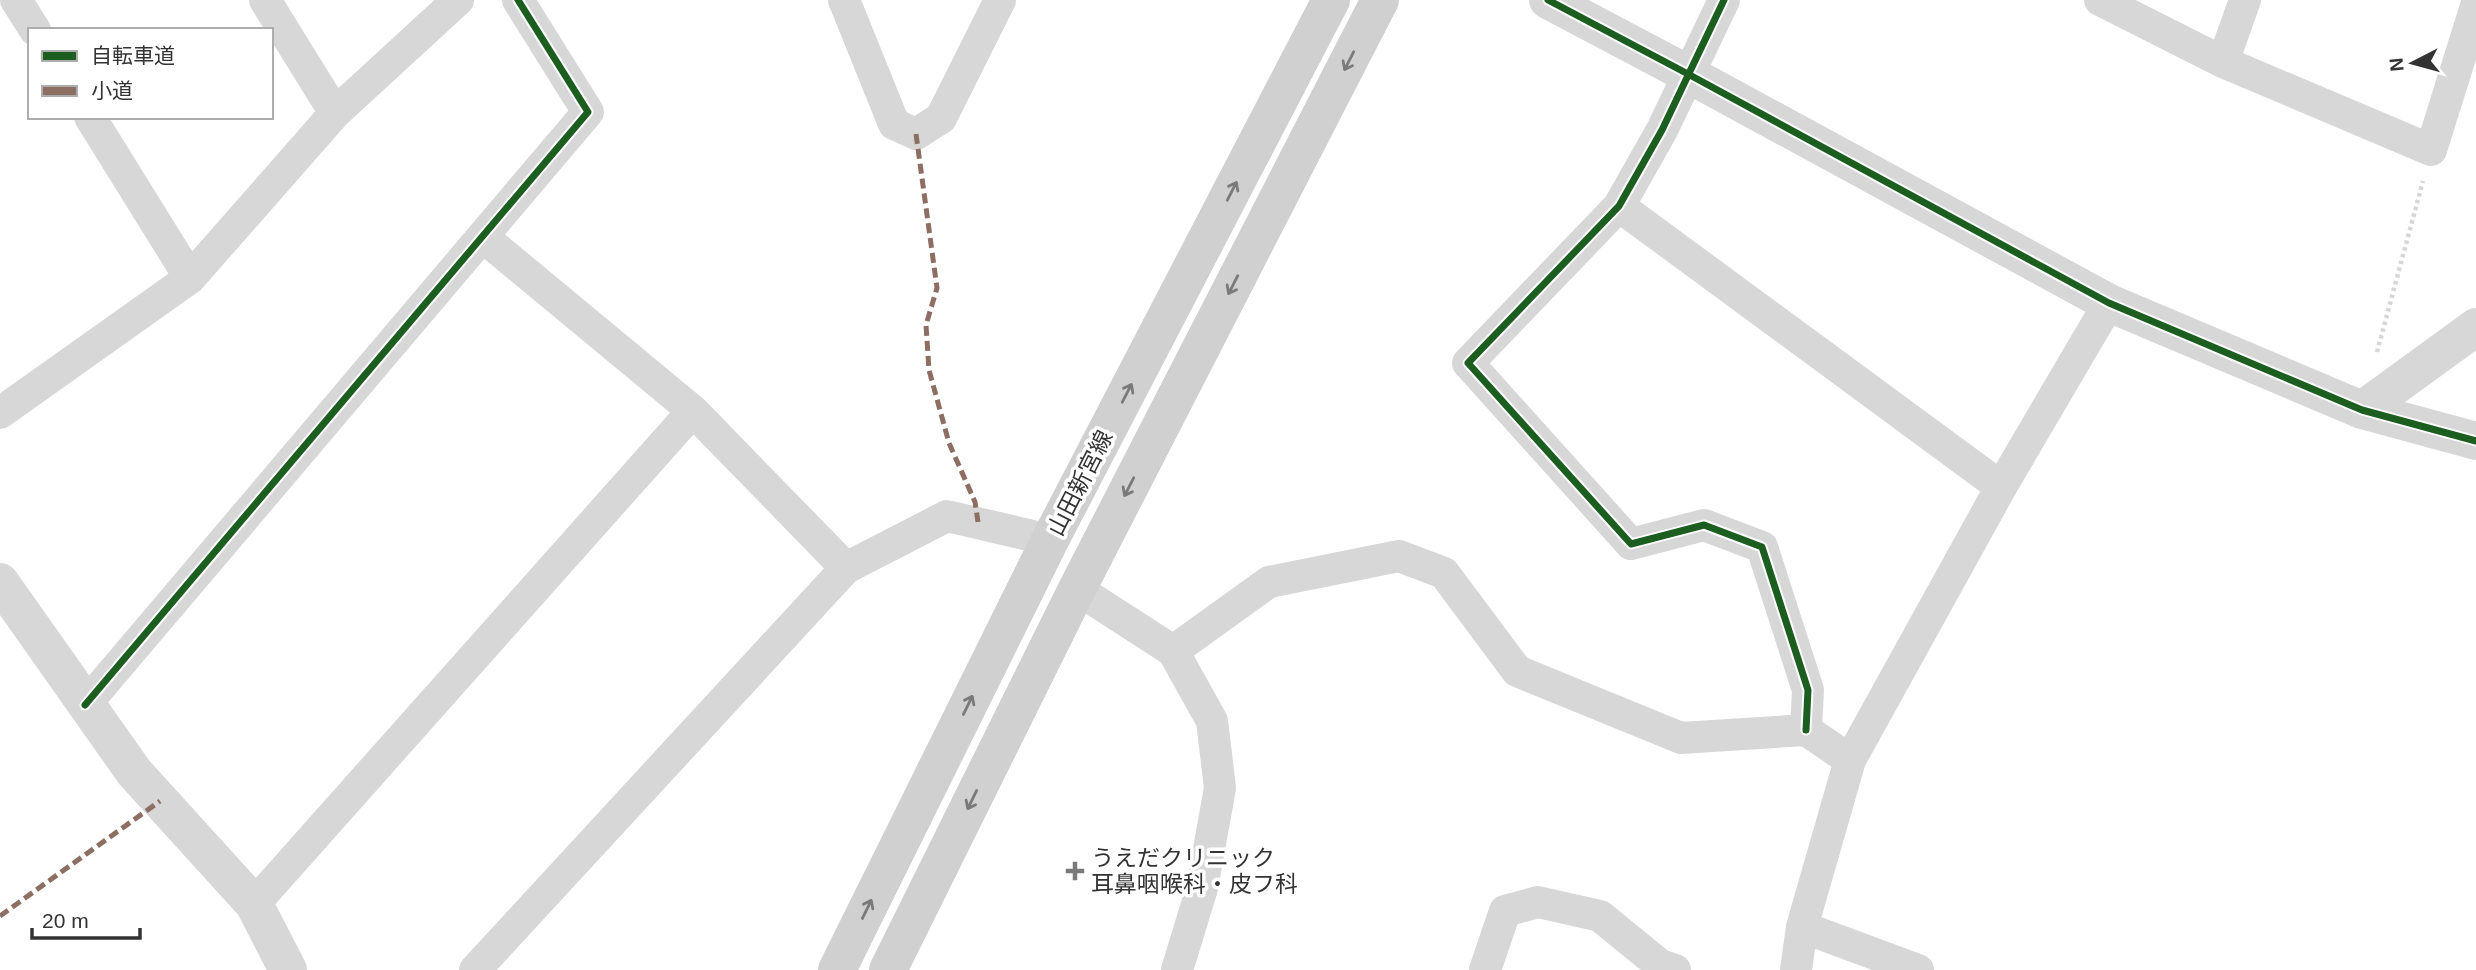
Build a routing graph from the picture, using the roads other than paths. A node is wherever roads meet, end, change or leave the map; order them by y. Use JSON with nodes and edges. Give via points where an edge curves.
{"nodes":[{"id":1,"x":16,"y":0,"type":"edge"},
{"id":2,"x":265,"y":0,"type":"edge"},
{"id":3,"x":458,"y":0,"type":"edge"},
{"id":4,"x":519,"y":0,"type":"edge"},
{"id":5,"x":844,"y":0,"type":"edge"},
{"id":6,"x":1000,"y":0,"type":"edge"},
{"id":7,"x":1331,"y":0,"type":"edge"},
{"id":8,"x":1380,"y":0,"type":"edge"},
{"id":9,"x":1548,"y":0,"type":"edge"},
{"id":10,"x":1724,"y":0,"type":"edge"},
{"id":11,"x":2100,"y":0,"type":"edge"},
{"id":12,"x":2245,"y":0,"type":"edge"},
{"id":13,"x":2476,"y":5,"type":"edge"},
{"id":14,"x":34,"y":28,"type":"edge"},
{"id":15,"x":2223,"y":62,"type":"junction"},
{"id":16,"x":1688,"y":74,"type":"junction"},
{"id":17,"x":335,"y":113,"type":"junction"},
{"id":18,"x":91,"y":119,"type":"edge"},
{"id":19,"x":1619,"y":206,"type":"junction"},
{"id":20,"x":484,"y":237,"type":"junction"},
{"id":21,"x":190,"y":278,"type":"junction"},
{"id":22,"x":2109,"y":303,"type":"junction"},
{"id":23,"x":2476,"y":327,"type":"edge"},
{"id":24,"x":2362,"y":410,"type":"junction"},
{"id":25,"x":693,"y":411,"type":"junction"},
{"id":26,"x":0,"y":413,"type":"edge"},
{"id":27,"x":2476,"y":440,"type":"edge"},
{"id":28,"x":2001,"y":487,"type":"junction"},
{"id":29,"x":1050,"y":540,"type":"junction"},
{"id":30,"x":846,"y":568,"type":"junction"},
{"id":31,"x":0,"y":582,"type":"edge"},
{"id":32,"x":1077,"y":589,"type":"junction"},
{"id":33,"x":1174,"y":651,"type":"junction"},
{"id":34,"x":85,"y":705,"type":"junction"},
{"id":35,"x":1806,"y":730,"type":"junction"},
{"id":36,"x":1850,"y":760,"type":"junction"},
{"id":37,"x":254,"y":904,"type":"junction"},
{"id":38,"x":1802,"y":927,"type":"junction"},
{"id":39,"x":288,"y":970,"type":"edge"},
{"id":40,"x":475,"y":970,"type":"edge"},
{"id":41,"x":837,"y":970,"type":"edge"},
{"id":42,"x":888,"y":970,"type":"edge"},
{"id":43,"x":1177,"y":970,"type":"edge"},
{"id":44,"x":1485,"y":970,"type":"edge"},
{"id":45,"x":1675,"y":970,"type":"edge"},
{"id":46,"x":1796,"y":970,"type":"edge"},
{"id":47,"x":1918,"y":970,"type":"edge"}],
"edges":[{"from":1,"to":14,"type":"street"},
{"from":2,"to":17,"type":"street"},
{"from":3,"to":17,"type":"street"},
{"from":4,"to":20,"type":"street","via":[[588,112]]},
{"from":5,"to":6,"type":"street","via":[[894,124],[916,134],[941,118]]},
{"from":29,"to":7,"type":"main road","name":"山田新宮線","one_way":true},
{"from":8,"to":32,"type":"main road","name":"山田新宮線","one_way":true},
{"from":9,"to":16,"type":"street"},
{"from":10,"to":16,"type":"street"},
{"from":11,"to":15,"type":"street"},
{"from":12,"to":15,"type":"street"},
{"from":13,"to":15,"type":"street","via":[[2431,150]]},
{"from":16,"to":19,"type":"street"},
{"from":16,"to":22,"type":"street"},
{"from":17,"to":21,"type":"street"},
{"from":18,"to":21,"type":"street"},
{"from":19,"to":28,"type":"street"},
{"from":19,"to":35,"type":"street","via":[[1468,363],[1631,544],[1704,525],[1762,547],[1808,690]]},
{"from":20,"to":25,"type":"street"},
{"from":20,"to":34,"type":"street"},
{"from":21,"to":26,"type":"street"},
{"from":22,"to":24,"type":"street"},
{"from":22,"to":28,"type":"street"},
{"from":23,"to":24,"type":"street"},
{"from":24,"to":27,"type":"street"},
{"from":25,"to":30,"type":"street"},
{"from":25,"to":37,"type":"street"},
{"from":28,"to":36,"type":"street"},
{"from":29,"to":30,"type":"street","via":[[947,516]]},
{"from":41,"to":29,"type":"main road","name":"山田新宮線","one_way":true},
{"from":30,"to":40,"type":"street"},
{"from":31,"to":34,"type":"street"},
{"from":32,"to":33,"type":"street"},
{"from":32,"to":42,"type":"main road","name":"山田新宮線","one_way":true},
{"from":33,"to":35,"type":"street","via":[[1269,582],[1399,556],[1444,573],[1517,671],[1681,738]]},
{"from":33,"to":43,"type":"street","via":[[1212,721],[1220,788],[1202,888]]},
{"from":34,"to":37,"type":"street","via":[[134,772]]},
{"from":35,"to":36,"type":"street"},
{"from":36,"to":38,"type":"street"},
{"from":37,"to":39,"type":"street"},
{"from":38,"to":46,"type":"street"},
{"from":38,"to":47,"type":"street"},
{"from":44,"to":45,"type":"street","via":[[1505,911],[1538,902],[1600,916],[1660,965]]}]}
